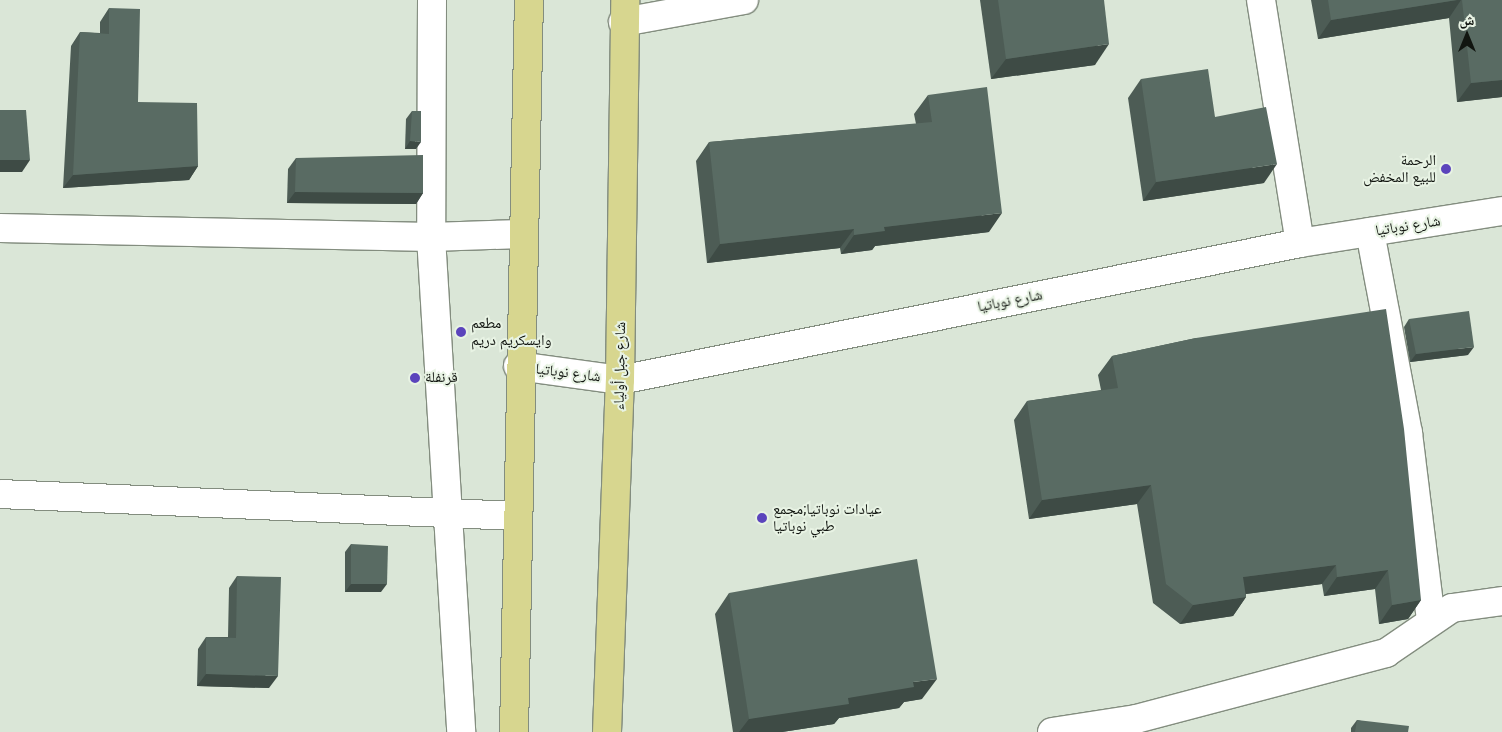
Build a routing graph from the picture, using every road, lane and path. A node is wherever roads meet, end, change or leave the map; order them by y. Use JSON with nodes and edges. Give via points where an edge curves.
{"nodes":[{"id":1,"x":432,"y":0,"type":"edge"},
{"id":2,"x":529,"y":0,"type":"edge"},
{"id":3,"x":744,"y":0,"type":"edge"},
{"id":4,"x":1261,"y":0,"type":"edge"},
{"id":5,"x":624,"y":11,"type":"edge"},
{"id":6,"x":1502,"y":211,"type":"edge"},
{"id":7,"x":0,"y":228,"type":"edge"},
{"id":8,"x":1370,"y":232,"type":"junction"},
{"id":9,"x":522,"y":234,"type":"junction"},
{"id":10,"x":431,"y":237,"type":"junction"},
{"id":11,"x":1300,"y":242,"type":"junction"},
{"id":12,"x":518,"y":366,"type":"junction"},
{"id":13,"x":620,"y":380,"type":"junction"},
{"id":14,"x":0,"y":494,"type":"edge"},
{"id":15,"x":446,"y":514,"type":"junction"},
{"id":16,"x":517,"y":516,"type":"junction"},
{"id":17,"x":1502,"y":601,"type":"edge"},
{"id":18,"x":1431,"y":621,"type":"junction"},
{"id":19,"x":1136,"y":725,"type":"edge"},
{"id":20,"x":461,"y":732,"type":"edge"},
{"id":21,"x":514,"y":732,"type":"edge"},
{"id":22,"x":607,"y":732,"type":"edge"},
{"id":23,"x":1052,"y":732,"type":"edge"}],
"edges":[{"from":1,"to":10,"type":"street"},
{"from":2,"to":9,"type":"main road"},
{"from":3,"to":5,"type":"street"},
{"from":4,"to":11,"type":"street"},
{"from":5,"to":13,"type":"main road","name":"شارع جبل أولياء"},
{"from":6,"to":8,"type":"street","name":"شارع نوباتيا"},
{"from":7,"to":10,"type":"street"},
{"from":8,"to":11,"type":"street","name":"شارع نوباتيا"},
{"from":8,"to":18,"type":"street","via":[[1408,433]]},
{"from":9,"to":10,"type":"street"},
{"from":9,"to":12,"type":"main road"},
{"from":10,"to":15,"type":"street"},
{"from":11,"to":13,"type":"street","name":"شارع نوباتيا"},
{"from":12,"to":13,"type":"street","name":"شارع نوباتيا"},
{"from":12,"to":16,"type":"main road"},
{"from":13,"to":22,"type":"main road","name":"شارع جبل أولياء"},
{"from":14,"to":15,"type":"street"},
{"from":15,"to":16,"type":"street"},
{"from":15,"to":20,"type":"street"},
{"from":16,"to":21,"type":"main road"},
{"from":17,"to":18,"type":"street","via":[[1470,603]]},
{"from":18,"to":19,"type":"street","via":[[1386,653]]},
{"from":19,"to":23,"type":"street"}]}
